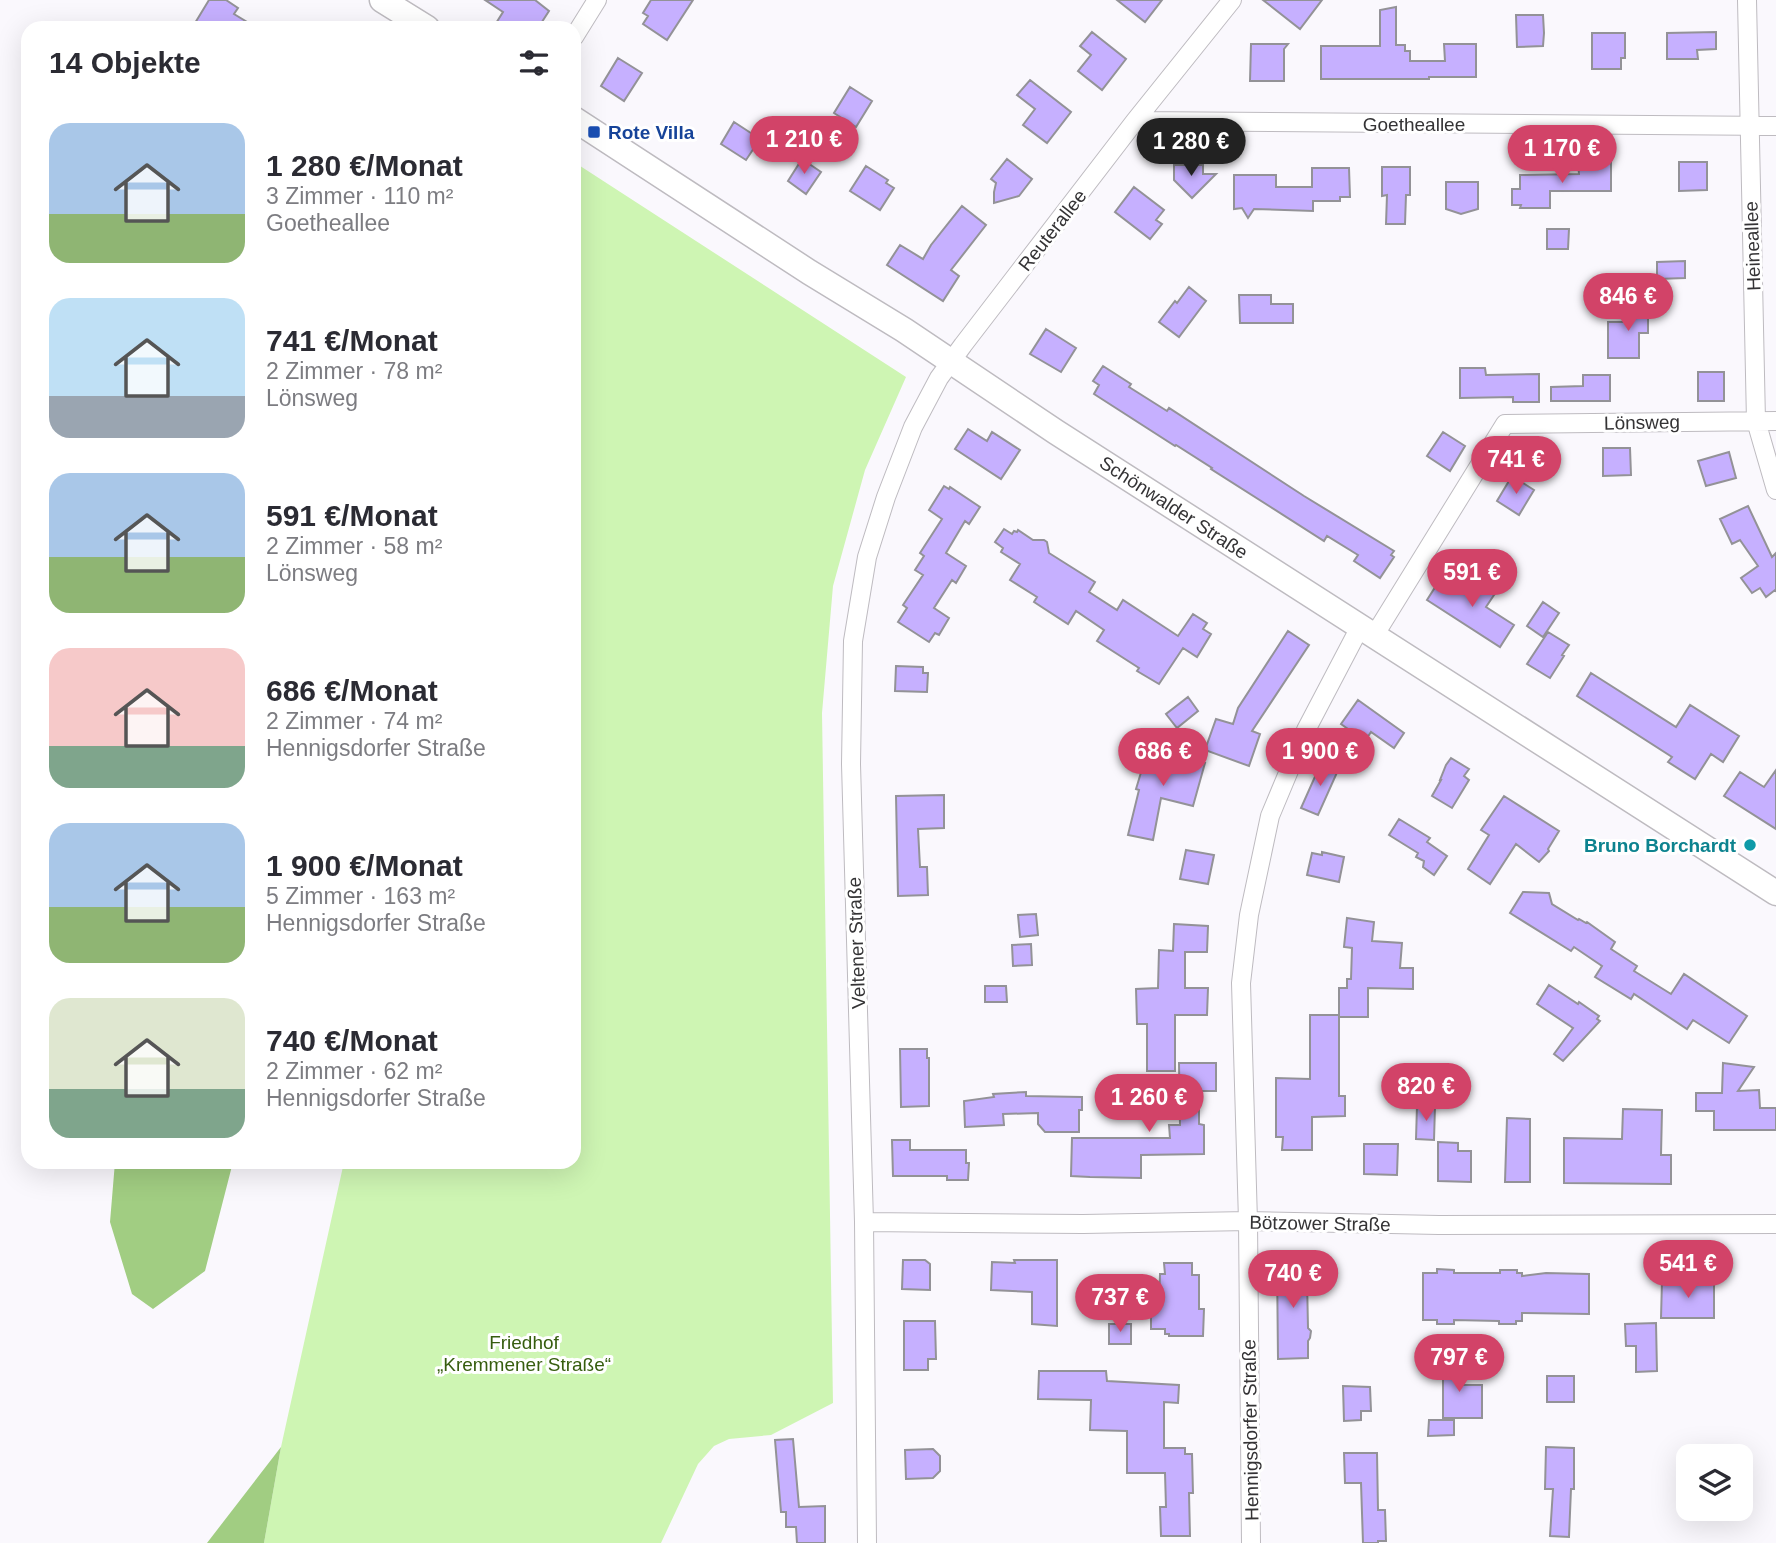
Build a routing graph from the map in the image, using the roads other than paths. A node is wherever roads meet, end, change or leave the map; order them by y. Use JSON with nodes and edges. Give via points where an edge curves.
{"nodes":[{"id":1,"x":382,"y":0,"type":"edge"},
{"id":2,"x":597,"y":0,"type":"edge"},
{"id":3,"x":1232,"y":0,"type":"edge"},
{"id":4,"x":1746,"y":0,"type":"edge"},
{"id":5,"x":416,"y":21,"type":"edge"},
{"id":6,"x":581,"y":26,"type":"edge"},
{"id":7,"x":1135,"y":121,"type":"junction"},
{"id":8,"x":581,"y":125,"type":"edge"},
{"id":9,"x":1776,"y":126,"type":"edge"},
{"id":10,"x":1748,"y":127,"type":"junction"},
{"id":11,"x":951,"y":362,"type":"junction"},
{"id":12,"x":1756,"y":421,"type":"junction"},
{"id":13,"x":1776,"y":421,"type":"edge"},
{"id":14,"x":1776,"y":490,"type":"edge"},
{"id":15,"x":1367,"y":631,"type":"junction"},
{"id":16,"x":1776,"y":893,"type":"edge"},
{"id":17,"x":863,"y":1222,"type":"junction"},
{"id":18,"x":1248,"y":1222,"type":"junction"},
{"id":19,"x":1776,"y":1224,"type":"edge"},
{"id":20,"x":867,"y":1543,"type":"edge"},
{"id":21,"x":1251,"y":1543,"type":"edge"}],
"edges":[{"from":1,"to":5,"type":"main road"},
{"from":2,"to":6,"type":"street"},
{"from":3,"to":7,"type":"street","name":"Reuterallee"},
{"from":4,"to":10,"type":"street","name":"Heineallee"},
{"from":7,"to":10,"type":"street","name":"Goetheallee"},
{"from":7,"to":11,"type":"street","name":"Reuterallee"},
{"from":8,"to":11,"type":"main road","name":"Schönwalder Straße"},
{"from":9,"to":10,"type":"street","name":"Goetheallee"},
{"from":10,"to":12,"type":"street","name":"Heineallee"},
{"from":11,"to":15,"type":"main road","name":"Schönwalder Straße"},
{"from":11,"to":17,"type":"street","name":"Veltener Straße","via":[[913,427],[886,497],[867,557],[853,641],[851,764]]},
{"from":12,"to":13,"type":"street","name":"Lönsweg"},
{"from":12,"to":14,"type":"street","name":"Heineallee"},
{"from":12,"to":15,"type":"street","name":"Lönsweg","via":[[1505,424]]},
{"from":15,"to":16,"type":"main road","name":"Schönwalder Straße"},
{"from":15,"to":18,"type":"street","name":"Hennigsdorfer Straße","via":[[1306,730],[1270,817],[1249,915],[1241,983]]},
{"from":17,"to":18,"type":"street","name":"Bötzower Straße"},
{"from":17,"to":20,"type":"street","name":"Veltener Straße"},
{"from":18,"to":19,"type":"street","name":"Bötzower Straße"},
{"from":18,"to":21,"type":"street","name":"Hennigsdorfer Straße"}]}
